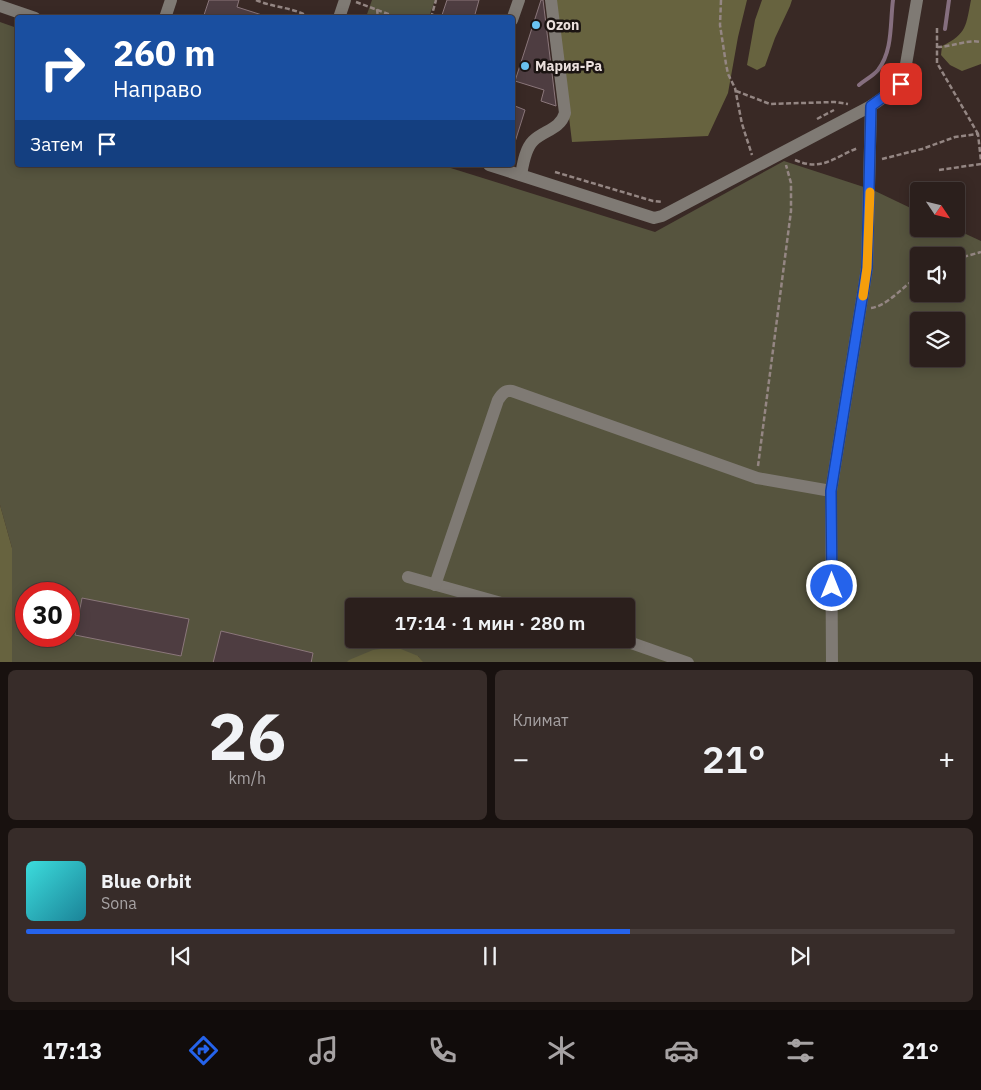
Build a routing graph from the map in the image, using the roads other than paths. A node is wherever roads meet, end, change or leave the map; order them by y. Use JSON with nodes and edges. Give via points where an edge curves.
{"nodes":[{"id":1,"x":171,"y":0,"type":"edge"},
{"id":2,"x":345,"y":0,"type":"edge"},
{"id":3,"x":519,"y":0,"type":"edge"},
{"id":4,"x":551,"y":0,"type":"edge"},
{"id":5,"x":917,"y":0,"type":"edge"},
{"id":6,"x":0,"y":6,"type":"edge"},
{"id":7,"x":26,"y":15,"type":"edge"},
{"id":8,"x":166,"y":15,"type":"edge"},
{"id":9,"x":341,"y":15,"type":"edge"},
{"id":10,"x":514,"y":15,"type":"edge"},
{"id":11,"x":871,"y":106,"type":"junction"},
{"id":12,"x":497,"y":167,"type":"edge"},
{"id":13,"x":521,"y":175,"type":"junction"},
{"id":14,"x":831,"y":491,"type":"junction"},
{"id":15,"x":408,"y":578,"type":"dead end"},
{"id":16,"x":435,"y":585,"type":"junction"},
{"id":17,"x":483,"y":598,"type":"edge"},
{"id":18,"x":635,"y":644,"type":"edge"},
{"id":19,"x":688,"y":662,"type":"edge"},
{"id":20,"x":832,"y":662,"type":"edge"}],
"edges":[{"from":1,"to":8,"type":"street"},
{"from":2,"to":9,"type":"street"},
{"from":3,"to":10,"type":"street"},
{"from":4,"to":13,"type":"street","via":[[565,113],[558,126],[539,136],[529,147]]},
{"from":5,"to":11,"type":"street","via":[[901,84]]},
{"from":6,"to":7,"type":"street"},
{"from":11,"to":13,"type":"street","via":[[672,212],[654,218]]},
{"from":11,"to":14,"type":"street","via":[[867,268]]},
{"from":12,"to":13,"type":"street"},
{"from":14,"to":16,"type":"street","via":[[757,478],[508,390],[498,400]]},
{"from":14,"to":20,"type":"street"},
{"from":15,"to":16,"type":"street"},
{"from":16,"to":17,"type":"street"},
{"from":18,"to":19,"type":"street"}]}
